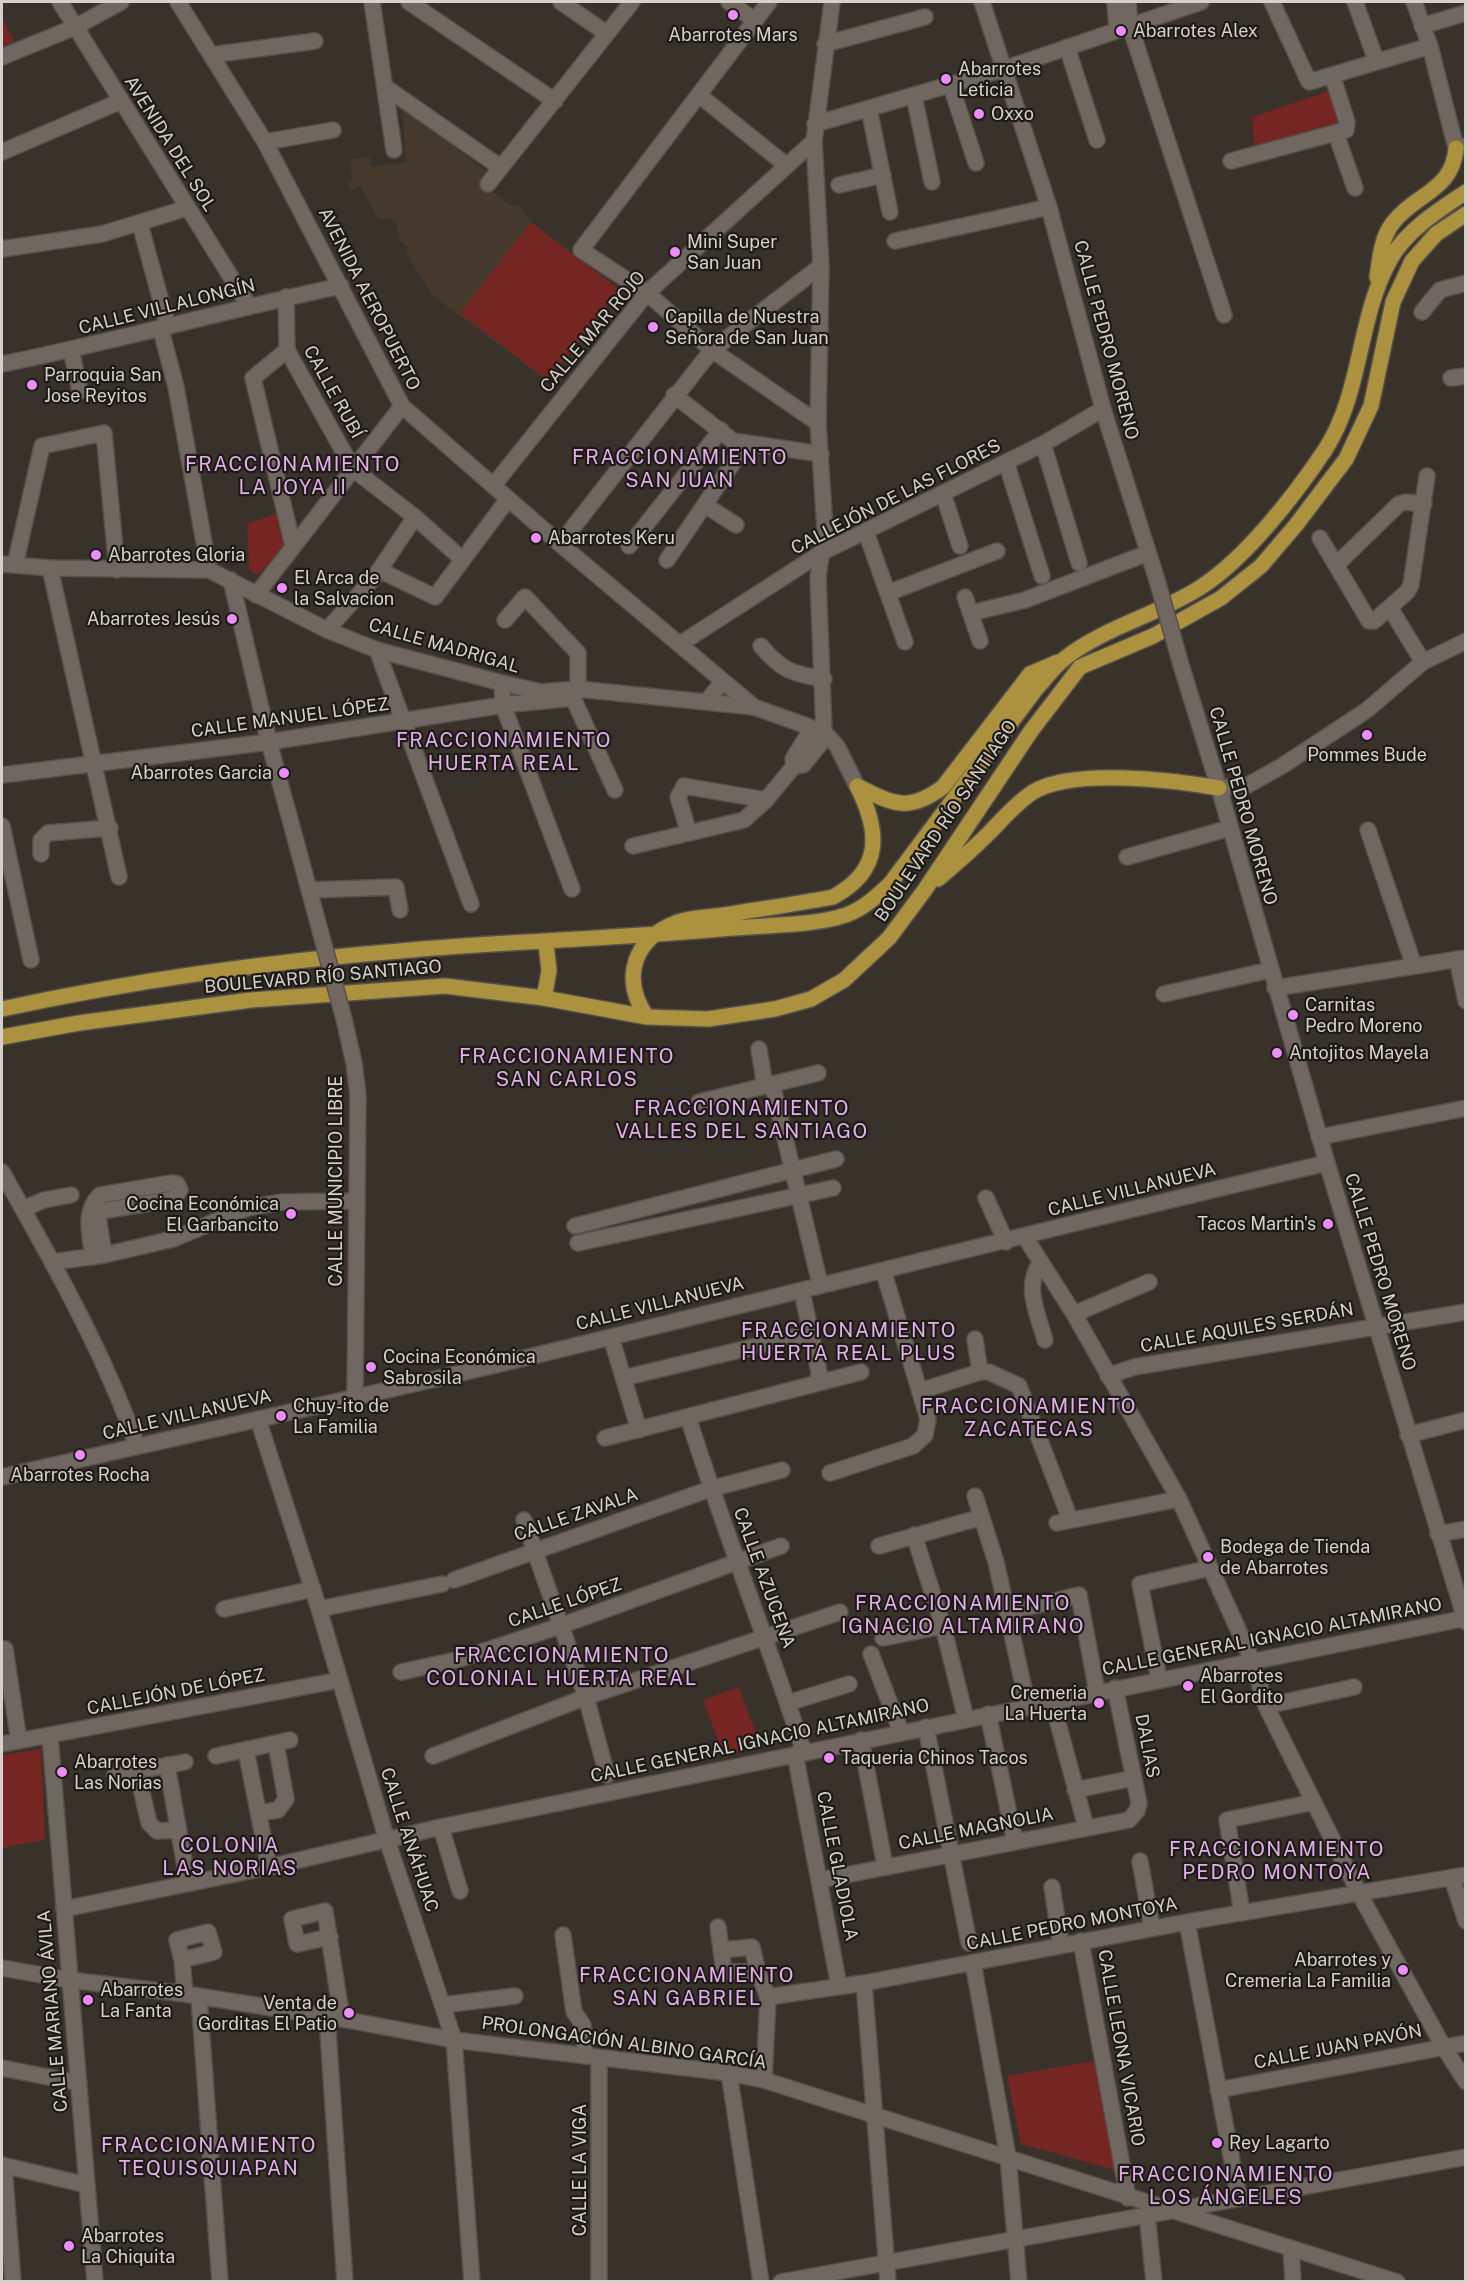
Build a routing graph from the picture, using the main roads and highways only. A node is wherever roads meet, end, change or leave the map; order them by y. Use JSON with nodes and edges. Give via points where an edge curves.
{"nodes":[{"id":1,"x":1461,"y":147,"type":"edge"},
{"id":2,"x":1466,"y":192,"type":"edge"},
{"id":3,"x":1466,"y":214,"type":"edge"},
{"id":4,"x":1373,"y":296,"type":"junction"},
{"id":5,"x":1064,"y":659,"type":"junction"},
{"id":6,"x":1219,"y":788,"type":"road end"},
{"id":7,"x":924,"y":891,"type":"junction"},
{"id":8,"x":651,"y":935,"type":"junction"},
{"id":9,"x":546,"y":943,"type":"junction"},
{"id":10,"x":544,"y":998,"type":"junction"},
{"id":11,"x":2,"y":1009,"type":"edge"},
{"id":12,"x":647,"y":1017,"type":"junction"},
{"id":13,"x":2,"y":1037,"type":"edge"}],
"edges":[{"from":1,"to":4,"type":"main road","via":[[1447,177],[1393,222],[1382,242]]},
{"from":2,"to":4,"type":"main road","name":"BOULEVARD RÍO SANTIAGO","via":[[1425,221],[1392,256]]},
{"from":3,"to":7,"type":"main road","name":"BOULEVARD RÍO SANTIAGO","via":[[1436,234],[1412,261],[1393,302],[1371,406],[1346,459],[1296,525],[1261,566],[1221,598],[1153,636],[1080,667],[1031,731]]},
{"from":4,"to":5,"type":"main road","name":"BOULEVARD RÍO SANTIAGO","via":[[1350,398],[1325,449],[1275,516],[1243,553],[1202,586],[1151,615],[1097,638]]},
{"from":5,"to":8,"type":"main road","name":"BOULEVARD RÍO SANTIAGO","via":[[1036,689],[890,884],[869,902],[846,915],[818,920]]},
{"from":5,"to":8,"type":"main road","via":[[1030,674],[943,787],[930,797],[903,805],[857,786],[869,810],[873,851],[869,864],[851,887],[833,897],[679,921]]},
{"from":6,"to":7,"type":"main road","via":[[1110,777],[1055,783],[1034,792],[1013,808],[965,857]]},
{"from":7,"to":12,"type":"main road","name":"BOULEVARD RÍO SANTIAGO","via":[[889,938],[844,980],[811,999],[708,1019]]},
{"from":8,"to":9,"type":"main road","name":"BOULEVARD RÍO SANTIAGO"},
{"from":8,"to":12,"type":"main road","via":[[638,953],[633,970],[633,987]]},
{"from":9,"to":10,"type":"main road","via":[[549,971]]},
{"from":9,"to":11,"type":"main road","name":"BOULEVARD RÍO SANTIAGO","via":[[412,950],[250,966],[75,993]]},
{"from":10,"to":12,"type":"main road","name":"BOULEVARD RÍO SANTIAGO"},
{"from":10,"to":13,"type":"main road","name":"BOULEVARD RÍO SANTIAGO","via":[[433,987],[251,1000]]}]}
